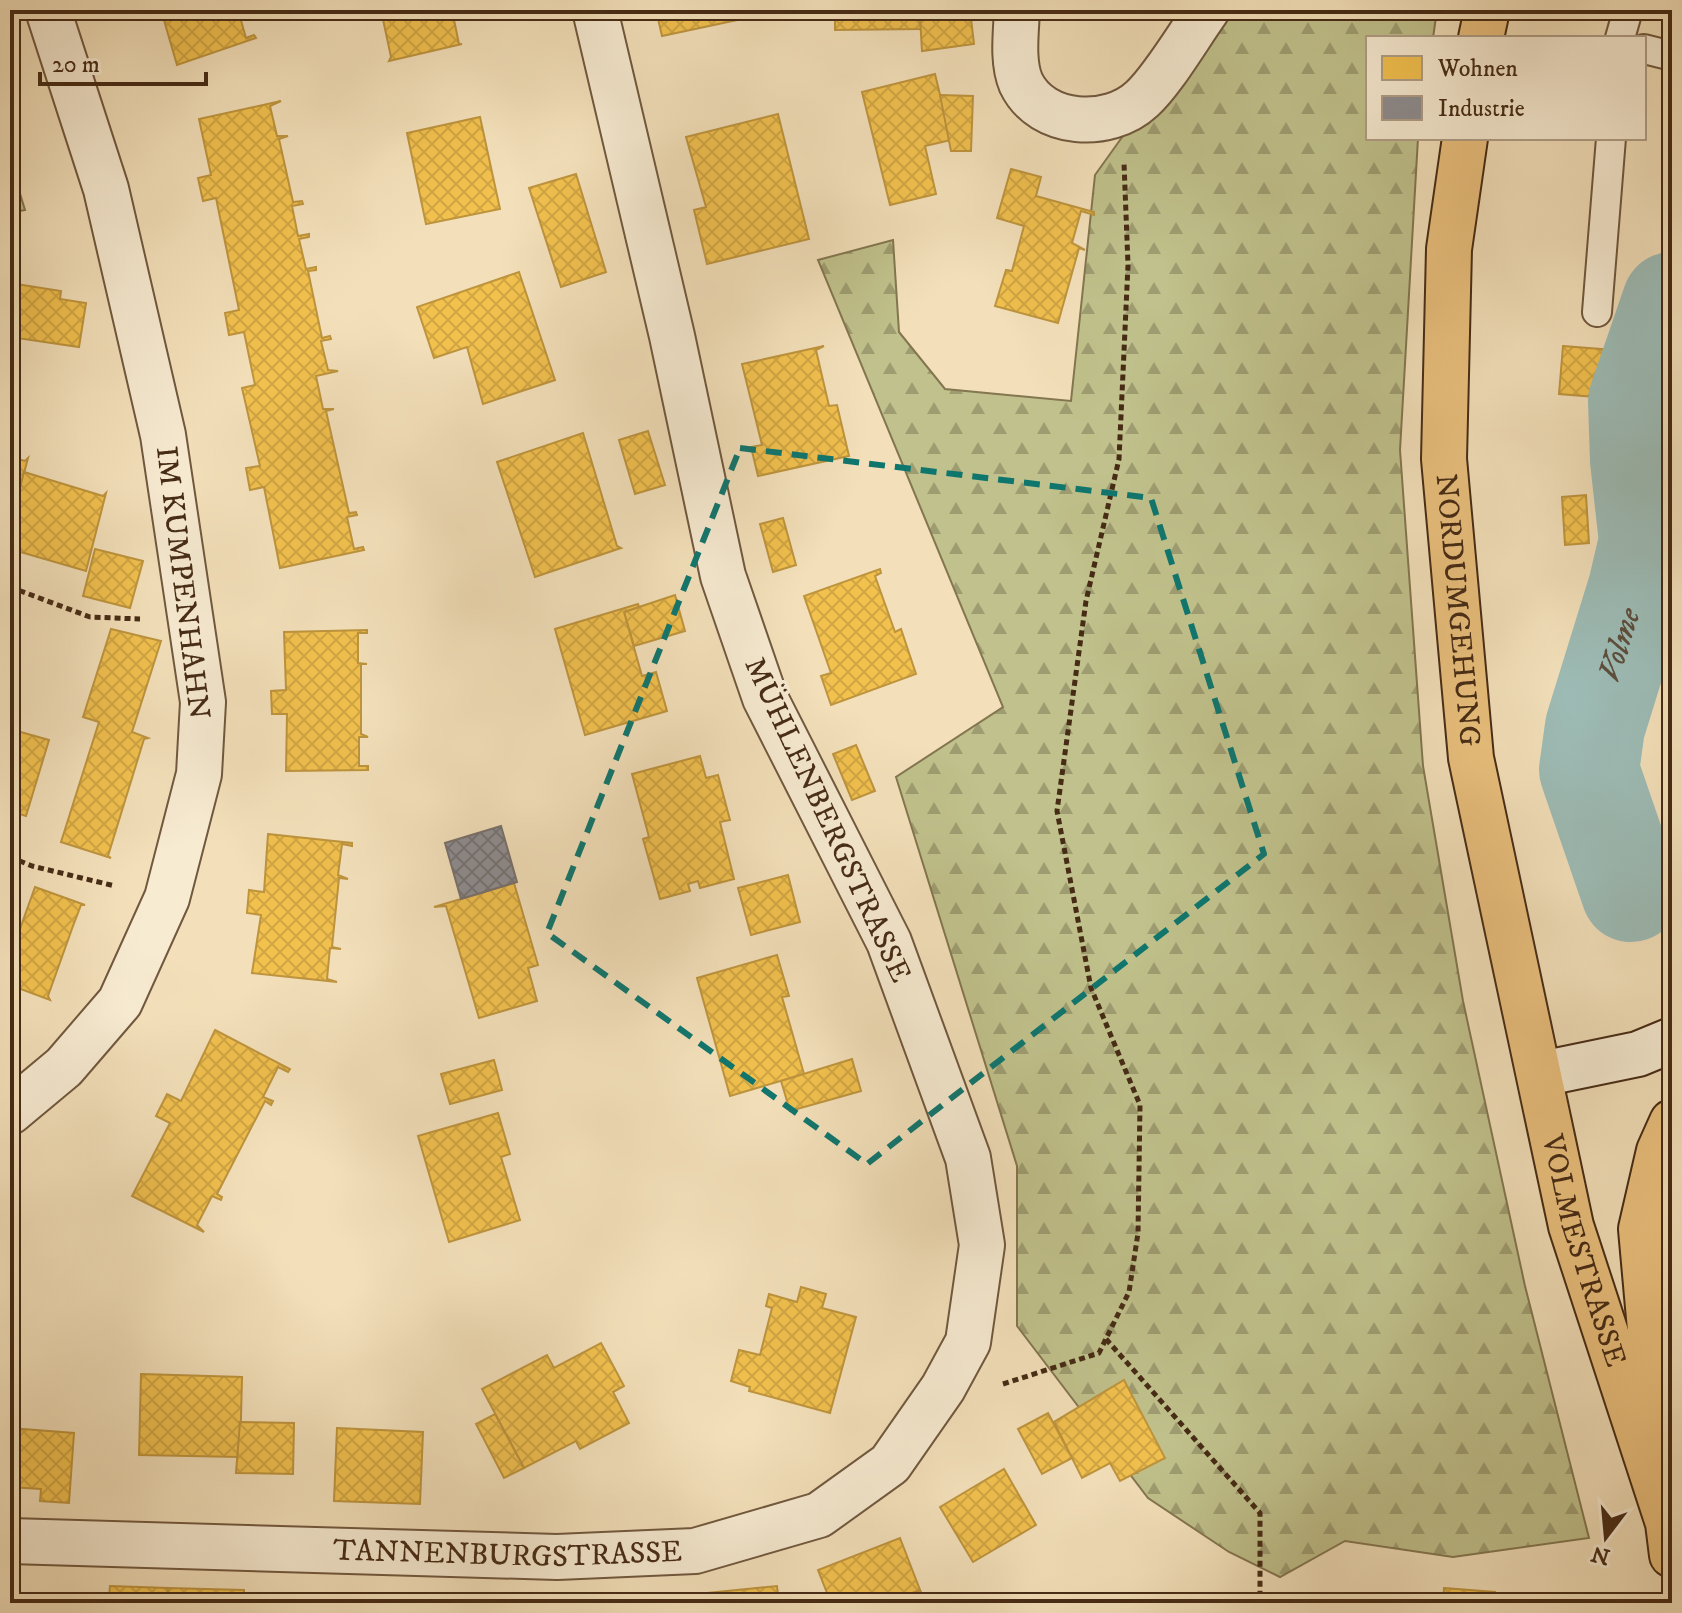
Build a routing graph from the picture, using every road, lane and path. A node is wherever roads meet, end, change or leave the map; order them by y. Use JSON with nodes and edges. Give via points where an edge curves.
{"nodes":[{"id":1,"x":48,"y":10,"type":"edge"},
{"id":2,"x":595,"y":10,"type":"edge"},
{"id":3,"x":1017,"y":10,"type":"edge"},
{"id":4,"x":1207,"y":10,"type":"edge"},
{"id":5,"x":1487,"y":10,"type":"edge"},
{"id":6,"x":1628,"y":10,"type":"edge"},
{"id":7,"x":1481,"y":36,"type":"edge"},
{"id":8,"x":1621,"y":36,"type":"edge"},
{"id":9,"x":1646,"y":50,"type":"edge"},
{"id":10,"x":1672,"y":56,"type":"edge"},
{"id":11,"x":1121,"y":110,"type":"junction"},
{"id":12,"x":1465,"y":140,"type":"edge"},
{"id":13,"x":1611,"y":140,"type":"edge"},
{"id":14,"x":1597,"y":312,"type":"dead end"},
{"id":15,"x":10,"y":587,"type":"edge"},
{"id":16,"x":193,"y":622,"type":"junction"},
{"id":17,"x":10,"y":857,"type":"edge"},
{"id":18,"x":167,"y":898,"type":"junction"},
{"id":19,"x":1672,"y":1040,"type":"edge"},
{"id":20,"x":1541,"y":1074,"type":"junction"},
{"id":21,"x":10,"y":1112,"type":"edge"},
{"id":22,"x":1672,"y":1122,"type":"edge"},
{"id":23,"x":1106,"y":1339,"type":"junction"},
{"id":24,"x":943,"y":1388,"type":"junction"},
{"id":25,"x":1670,"y":1539,"type":"edge"},
{"id":26,"x":10,"y":1541,"type":"edge"},
{"id":27,"x":1260,"y":1603,"type":"edge"}],
"edges":[{"from":1,"to":16,"type":"street","name":"IM KUMPENHAHN","via":[[106,189],[163,435]]},
{"from":2,"to":24,"type":"street","name":"MÜHLENBERGSTRASSE","via":[[723,576],[765,698],[889,942],[968,1158],[982,1245],[968,1342]]},
{"from":3,"to":11,"type":"street","via":[[1021,83],[1046,112],[1086,122]]},
{"from":4,"to":11,"type":"street","via":[[1142,100]]},
{"from":5,"to":7,"type":"main road"},
{"from":6,"to":8,"type":"lane"},
{"from":9,"to":10,"type":"lane"},
{"from":11,"to":23,"type":"path","via":[[1128,265],[1119,459],[1086,601],[1057,811],[1091,988],[1140,1105],[1138,1233],[1129,1292]]},
{"from":12,"to":20,"type":"main road","name":"NORDUMGEHUNG","via":[[1449,249],[1444,459],[1456,609],[1471,758]]},
{"from":13,"to":14,"type":"lane"},
{"from":15,"to":16,"type":"path","via":[[90,617]]},
{"from":16,"to":18,"type":"street","name":"IM KUMPENHAHN","via":[[203,702],[199,774]]},
{"from":17,"to":18,"type":"path"},
{"from":18,"to":21,"type":"street","name":"IM KUMPENHAHN","via":[[120,1002],[64,1067]]},
{"from":19,"to":20,"type":"street","via":[[1638,1054]]},
{"from":20,"to":25,"type":"main road","name":"VOLMESTRASSE","via":[[1571,1226]]},
{"from":22,"to":25,"type":"main road","via":[[1659,1151],[1641,1229]]},
{"from":23,"to":24,"type":"path","via":[[1099,1353],[1008,1383]]},
{"from":23,"to":27,"type":"path","via":[[1260,1513]]},
{"from":24,"to":26,"type":"street","name":"TANNENBURGSTRASSE","via":[[890,1464],[819,1515],[695,1551],[557,1557]]}]}
